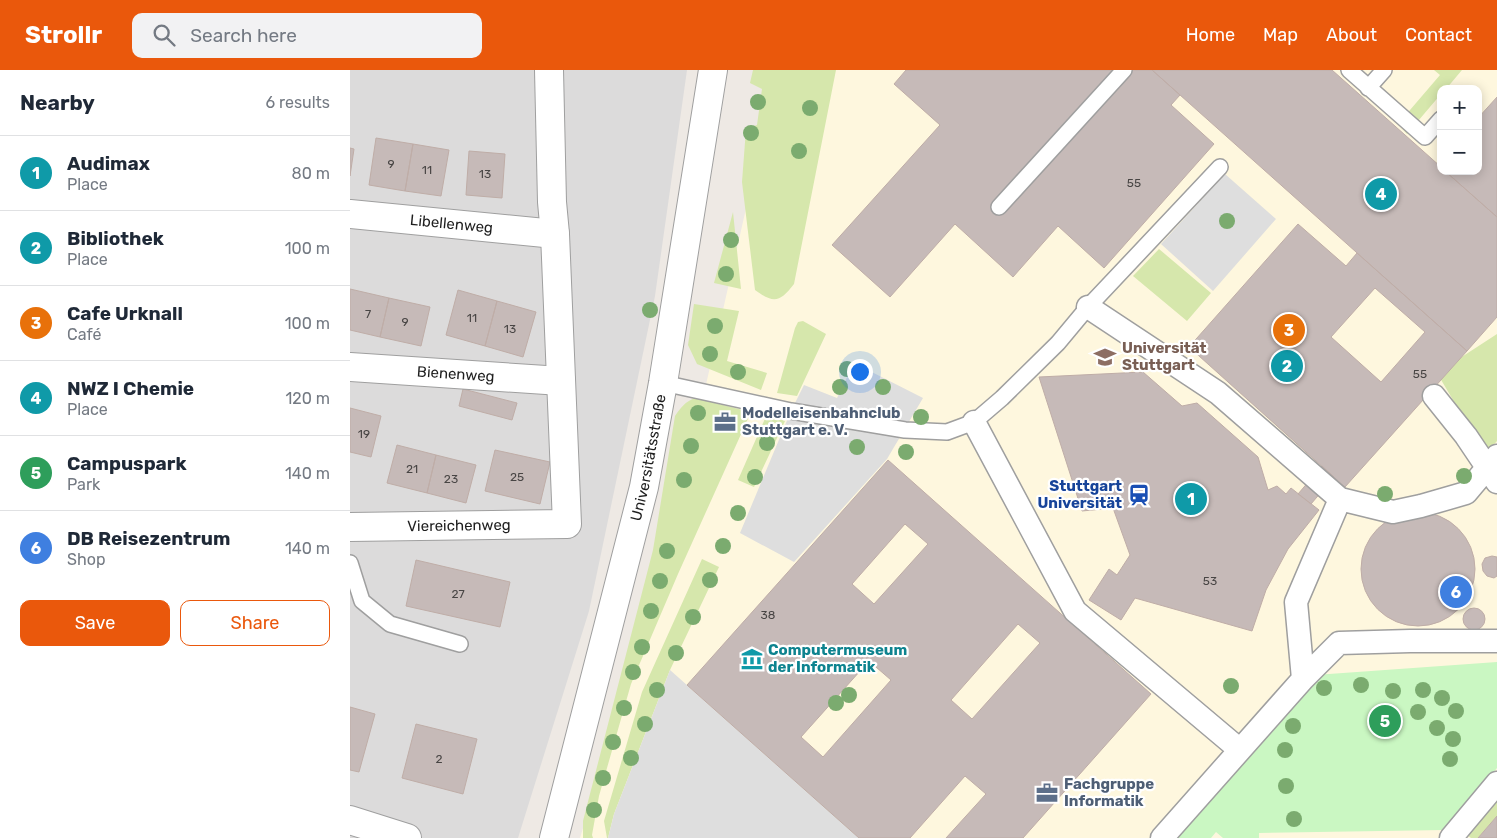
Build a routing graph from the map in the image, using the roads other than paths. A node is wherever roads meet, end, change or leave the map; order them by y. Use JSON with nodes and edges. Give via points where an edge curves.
{"nodes":[{"id":1,"x":549,"y":70,"type":"edge"},
{"id":2,"x":713,"y":70,"type":"edge"},
{"id":3,"x":1124,"y":70,"type":"edge"},
{"id":4,"x":1349,"y":70,"type":"edge"},
{"id":5,"x":1384,"y":70,"type":"edge"},
{"id":6,"x":1368,"y":88,"type":"junction"},
{"id":7,"x":1437,"y":124,"type":"edge"},
{"id":8,"x":1220,"y":167,"type":"dead end"},
{"id":9,"x":999,"y":208,"type":"dead end"},
{"id":10,"x":350,"y":214,"type":"edge"},
{"id":11,"x":555,"y":234,"type":"junction"},
{"id":12,"x":1088,"y":307,"type":"junction"},
{"id":13,"x":350,"y":367,"type":"edge"},
{"id":14,"x":562,"y":381,"type":"junction"},
{"id":15,"x":664,"y":383,"type":"junction"},
{"id":16,"x":1434,"y":396,"type":"dead end"},
{"id":17,"x":974,"y":422,"type":"junction"},
{"id":18,"x":1494,"y":469,"type":"edge"},
{"id":19,"x":1340,"y":499,"type":"junction"},
{"id":20,"x":350,"y":527,"type":"edge"},
{"id":21,"x":350,"y":563,"type":"edge"},
{"id":22,"x":1497,"y":641,"type":"edge"},
{"id":23,"x":460,"y":644,"type":"dead end"},
{"id":24,"x":1303,"y":679,"type":"junction"},
{"id":25,"x":1240,"y":750,"type":"junction"},
{"id":26,"x":1497,"y":783,"type":"edge"},
{"id":27,"x":350,"y":820,"type":"edge"},
{"id":28,"x":407,"y":838,"type":"edge"},
{"id":29,"x":554,"y":838,"type":"edge"},
{"id":30,"x":1162,"y":838,"type":"edge"},
{"id":31,"x":1451,"y":838,"type":"edge"}],
"edges":[{"from":1,"to":11,"type":"street"},
{"from":2,"to":15,"type":"street","name":"Universitätsstraße"},
{"from":3,"to":9,"type":"lane"},
{"from":4,"to":6,"type":"lane"},
{"from":5,"to":6,"type":"lane"},
{"from":6,"to":7,"type":"lane","via":[[1425,137]]},
{"from":8,"to":12,"type":"lane"},
{"from":10,"to":11,"type":"street","name":"Libellenweg"},
{"from":11,"to":14,"type":"street"},
{"from":12,"to":17,"type":"lane","via":[[1058,343]]},
{"from":12,"to":19,"type":"street","via":[[1218,393]]},
{"from":13,"to":14,"type":"street","name":"Bienenweg"},
{"from":14,"to":20,"type":"street","name":"Viereichenweg","via":[[567,524]]},
{"from":15,"to":17,"type":"lane","via":[[791,411],[905,430],[947,432]]},
{"from":15,"to":29,"type":"street","name":"Universitätsstraße","via":[[642,497]]},
{"from":16,"to":18,"type":"street"},
{"from":17,"to":25,"type":"street","via":[[1076,611]]},
{"from":18,"to":19,"type":"street","via":[[1466,493],[1393,512]]},
{"from":19,"to":24,"type":"street","via":[[1296,602]]},
{"from":21,"to":23,"type":"lane","via":[[362,601],[390,624]]},
{"from":22,"to":24,"type":"street","via":[[1339,643]]},
{"from":24,"to":25,"type":"street"},
{"from":25,"to":30,"type":"street"},
{"from":26,"to":31,"type":"street"},
{"from":27,"to":28,"type":"street"}]}
